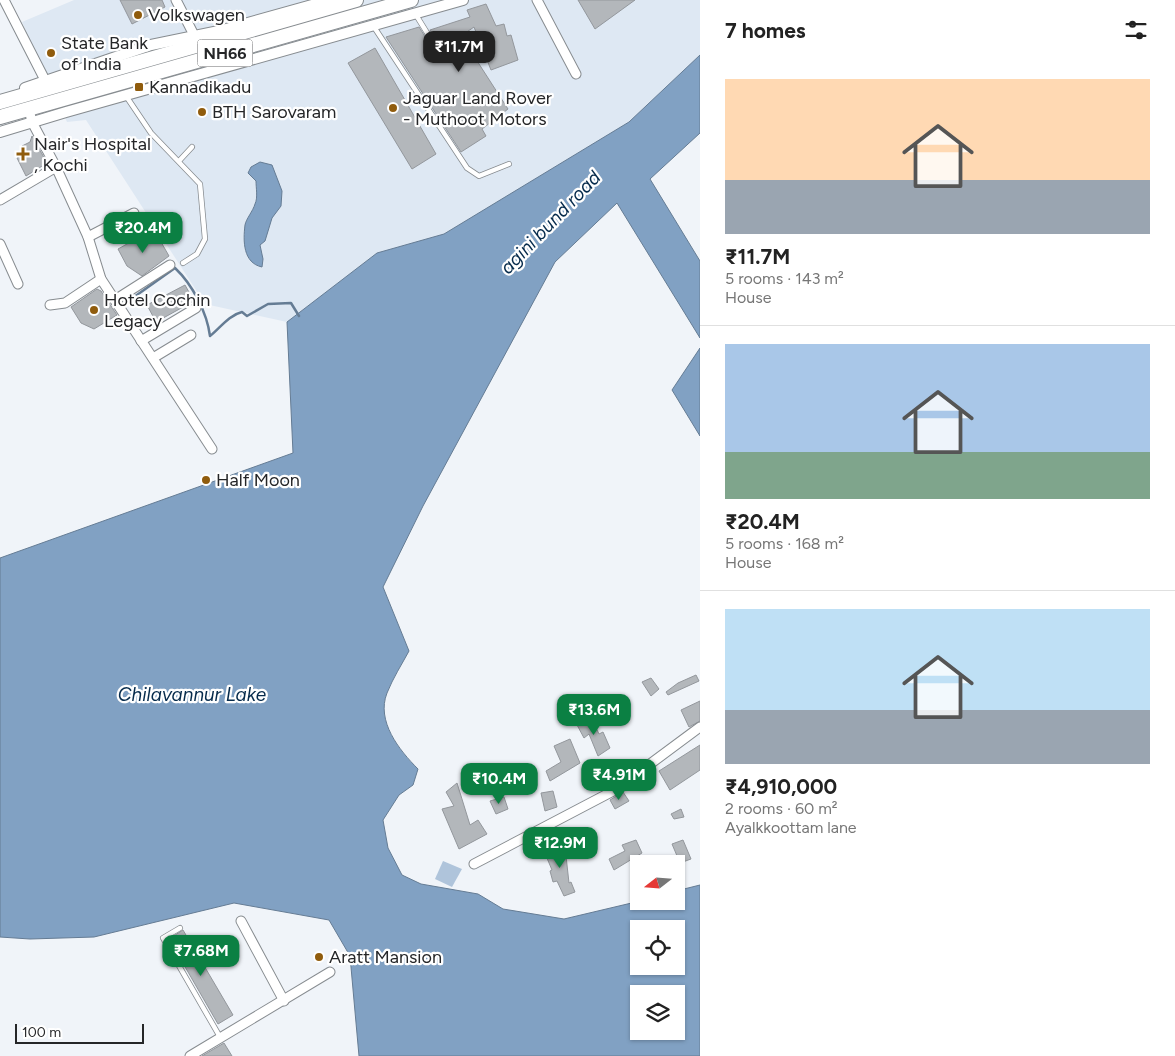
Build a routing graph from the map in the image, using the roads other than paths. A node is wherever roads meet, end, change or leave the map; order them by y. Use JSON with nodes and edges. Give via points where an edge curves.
{"nodes":[{"id":1,"x":4,"y":0,"type":"edge"},
{"id":2,"x":176,"y":0,"type":"edge"},
{"id":3,"x":356,"y":0,"type":"edge"},
{"id":4,"x":463,"y":0,"type":"edge"},
{"id":5,"x":537,"y":0,"type":"edge"},
{"id":6,"x":325,"y":1,"type":"edge"},
{"id":7,"x":296,"y":5,"type":"edge"},
{"id":8,"x":413,"y":7,"type":"edge"},
{"id":9,"x":275,"y":23,"type":"junction"},
{"id":10,"x":373,"y":25,"type":"junction"},
{"id":11,"x":194,"y":35,"type":"junction"},
{"id":12,"x":279,"y":37,"type":"junction"},
{"id":13,"x":168,"y":47,"type":"junction"},
{"id":14,"x":442,"y":57,"type":"dead end"},
{"id":15,"x":576,"y":74,"type":"dead end"},
{"id":16,"x":46,"y":82,"type":"junction"},
{"id":17,"x":125,"y":95,"type":"junction"},
{"id":18,"x":0,"y":96,"type":"edge"},
{"id":19,"x":0,"y":102,"type":"edge"},
{"id":20,"x":30,"y":115,"type":"junction"},
{"id":21,"x":0,"y":117,"type":"edge"},
{"id":22,"x":0,"y":132,"type":"edge"},
{"id":23,"x":192,"y":147,"type":"dead end"},
{"id":24,"x":179,"y":160,"type":"junction"},
{"id":25,"x":508,"y":164,"type":"dead end"},
{"id":26,"x":56,"y":167,"type":"junction"},
{"id":27,"x":0,"y":200,"type":"edge"},
{"id":28,"x":134,"y":213,"type":"dead end"},
{"id":29,"x":88,"y":237,"type":"junction"},
{"id":30,"x":0,"y":244,"type":"edge"},
{"id":31,"x":183,"y":263,"type":"dead end"},
{"id":32,"x":170,"y":265,"type":"dead end"},
{"id":33,"x":102,"y":279,"type":"junction"},
{"id":34,"x":18,"y":284,"type":"dead end"},
{"id":35,"x":115,"y":300,"type":"junction"},
{"id":36,"x":50,"y":305,"type":"dead end"},
{"id":37,"x":196,"y":308,"type":"dead end"},
{"id":38,"x":191,"y":335,"type":"dead end"},
{"id":39,"x":141,"y":341,"type":"junction"},
{"id":40,"x":153,"y":358,"type":"junction"},
{"id":41,"x":212,"y":449,"type":"dead end"},
{"id":42,"x":700,"y":727,"type":"edge"},
{"id":43,"x":474,"y":864,"type":"dead end"},
{"id":44,"x":241,"y":921,"type":"dead end"},
{"id":45,"x":180,"y":928,"type":"dead end"},
{"id":46,"x":330,"y":972,"type":"dead end"},
{"id":47,"x":284,"y":1001,"type":"junction"},
{"id":48,"x":220,"y":1037,"type":"junction"},
{"id":49,"x":202,"y":1054,"type":"edge"},
{"id":50,"x":190,"y":1056,"type":"edge"}],
"edges":[{"from":1,"to":16,"type":"street"},
{"from":2,"to":11,"type":"street"},
{"from":3,"to":9,"type":"highway","number":"NH66"},
{"from":4,"to":8,"type":"street"},
{"from":5,"to":15,"type":"street"},
{"from":6,"to":7,"type":"street"},
{"from":7,"to":11,"type":"street","via":[[219,31]]},
{"from":8,"to":10,"type":"street"},
{"from":8,"to":12,"type":"highway","number":"NH66"},
{"from":8,"to":14,"type":"lane"},
{"from":9,"to":12,"type":"highway"},
{"from":9,"to":13,"type":"highway","number":"NH66"},
{"from":10,"to":17,"type":"street"},
{"from":10,"to":25,"type":"lane","via":[[467,168],[479,176]]},
{"from":11,"to":13,"type":"street"},
{"from":12,"to":20,"type":"highway","number":"NH66"},
{"from":13,"to":16,"type":"street"},
{"from":13,"to":19,"type":"highway","number":"NH66"},
{"from":16,"to":18,"type":"street"},
{"from":17,"to":20,"type":"street"},
{"from":17,"to":24,"type":"lane","via":[[151,133]]},
{"from":20,"to":21,"type":"highway","number":"NH66"},
{"from":20,"to":22,"type":"street"},
{"from":20,"to":26,"type":"street"},
{"from":23,"to":24,"type":"lane"},
{"from":24,"to":31,"type":"lane","via":[[200,184],[205,239],[197,254]]},
{"from":26,"to":27,"type":"street"},
{"from":26,"to":29,"type":"street"},
{"from":28,"to":29,"type":"street"},
{"from":29,"to":33,"type":"street"},
{"from":30,"to":34,"type":"street"},
{"from":32,"to":35,"type":"street"},
{"from":33,"to":35,"type":"street"},
{"from":33,"to":36,"type":"street","via":[[65,303]]},
{"from":35,"to":39,"type":"street"},
{"from":37,"to":39,"type":"street"},
{"from":38,"to":40,"type":"street"},
{"from":39,"to":40,"type":"street"},
{"from":40,"to":41,"type":"street"},
{"from":42,"to":43,"type":"street","via":[[615,790]]},
{"from":44,"to":47,"type":"street"},
{"from":45,"to":48,"type":"lane","via":[[162,938]]},
{"from":46,"to":47,"type":"street"},
{"from":47,"to":48,"type":"street"},
{"from":48,"to":49,"type":"street"},
{"from":49,"to":50,"type":"street"}]}
